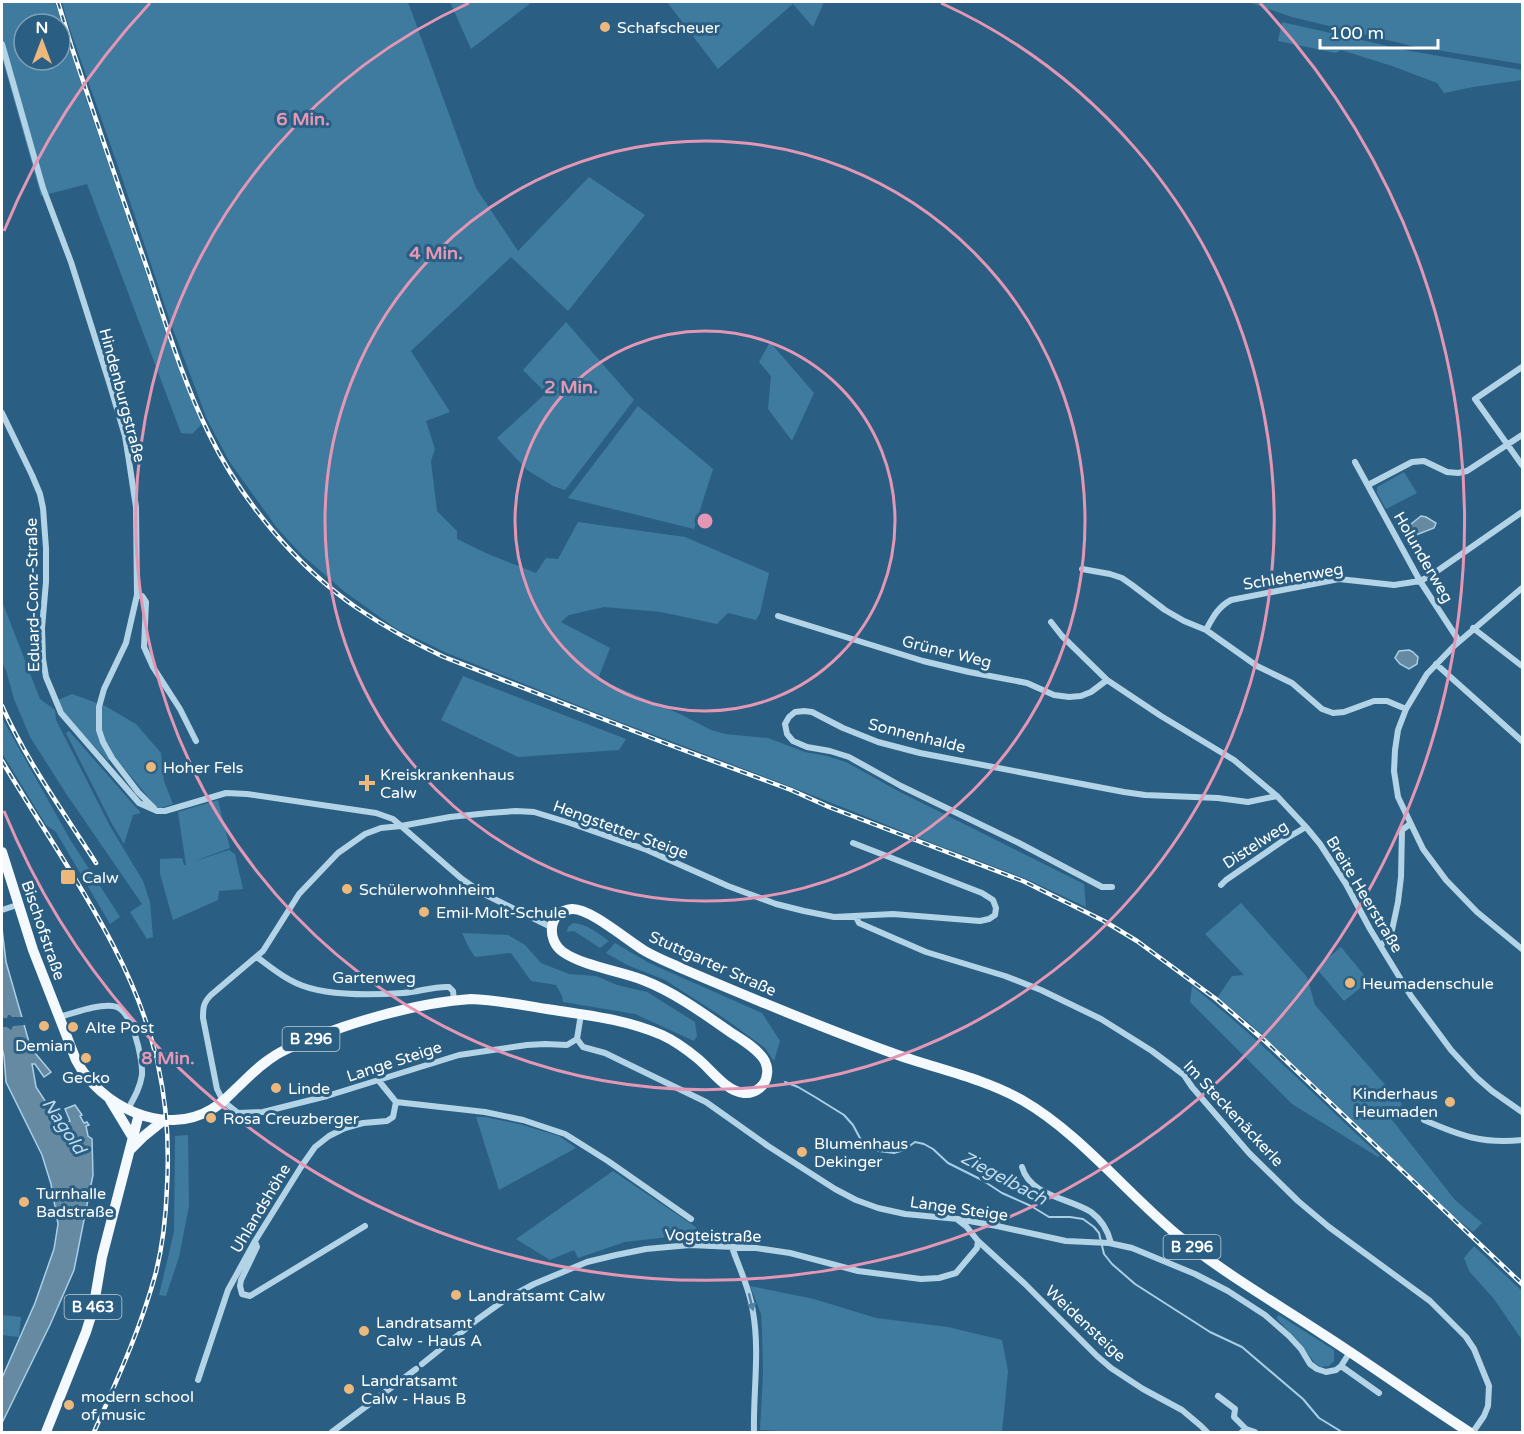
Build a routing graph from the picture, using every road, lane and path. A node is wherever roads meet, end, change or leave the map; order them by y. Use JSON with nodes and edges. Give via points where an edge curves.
{"nodes":[{"id":1,"x":2,"y":44,"type":"edge"},
{"id":2,"x":1522,"y":367,"type":"edge"},
{"id":3,"x":2,"y":413,"type":"edge"},
{"id":4,"x":1522,"y":435,"type":"edge"},
{"id":5,"x":1508,"y":444,"type":"junction"},
{"id":6,"x":1355,"y":462,"type":"dead end"},
{"id":7,"x":1522,"y":465,"type":"edge"},
{"id":8,"x":1368,"y":485,"type":"junction"},
{"id":9,"x":1522,"y":512,"type":"edge"},
{"id":10,"x":1082,"y":569,"type":"dead end"},
{"id":11,"x":1420,"y":581,"type":"junction"},
{"id":12,"x":1522,"y":588,"type":"edge"},
{"id":13,"x":137,"y":595,"type":"junction"},
{"id":14,"x":778,"y":616,"type":"dead end"},
{"id":15,"x":1051,"y":622,"type":"dead end"},
{"id":16,"x":1473,"y":628,"type":"junction"},
{"id":17,"x":1206,"y":630,"type":"junction"},
{"id":18,"x":1459,"y":641,"type":"junction"},
{"id":19,"x":1436,"y":664,"type":"junction"},
{"id":20,"x":1522,"y":666,"type":"edge"},
{"id":21,"x":1107,"y":680,"type":"junction"},
{"id":22,"x":1406,"y":708,"type":"junction"},
{"id":23,"x":196,"y":741,"type":"dead end"},
{"id":24,"x":1522,"y":741,"type":"edge"},
{"id":25,"x":1277,"y":796,"type":"junction"},
{"id":26,"x":157,"y":811,"type":"junction"},
{"id":27,"x":1410,"y":824,"type":"junction"},
{"id":28,"x":401,"y":826,"type":"junction"},
{"id":29,"x":1306,"y":827,"type":"junction"},
{"id":30,"x":853,"y":843,"type":"dead end"},
{"id":31,"x":2,"y":852,"type":"edge"},
{"id":32,"x":1221,"y":885,"type":"dead end"},
{"id":33,"x":1112,"y":887,"type":"dead end"},
{"id":34,"x":18,"y":905,"type":"junction"},
{"id":35,"x":2,"y":909,"type":"edge"},
{"id":36,"x":856,"y":916,"type":"junction"},
{"id":37,"x":551,"y":927,"type":"junction"},
{"id":38,"x":1380,"y":945,"type":"junction"},
{"id":39,"x":1522,"y":949,"type":"edge"},
{"id":40,"x":257,"y":957,"type":"junction"},
{"id":41,"x":454,"y":1000,"type":"junction"},
{"id":42,"x":581,"y":1014,"type":"junction"},
{"id":43,"x":59,"y":1017,"type":"junction"},
{"id":44,"x":577,"y":1040,"type":"junction"},
{"id":45,"x":379,"y":1080,"type":"junction"},
{"id":46,"x":110,"y":1100,"type":"junction"},
{"id":47,"x":223,"y":1101,"type":"junction"},
{"id":48,"x":396,"y":1102,"type":"junction"},
{"id":49,"x":128,"y":1109,"type":"junction"},
{"id":50,"x":1522,"y":1112,"type":"edge"},
{"id":51,"x":139,"y":1114,"type":"junction"},
{"id":52,"x":165,"y":1119,"type":"junction"},
{"id":53,"x":1424,"y":1120,"type":"dead end"},
{"id":54,"x":133,"y":1138,"type":"junction"},
{"id":55,"x":1522,"y":1140,"type":"edge"},
{"id":56,"x":130,"y":1151,"type":"junction"},
{"id":57,"x":1022,"y":1167,"type":"dead end"},
{"id":58,"x":691,"y":1219,"type":"dead end"},
{"id":59,"x":958,"y":1219,"type":"junction"},
{"id":60,"x":365,"y":1226,"type":"dead end"},
{"id":61,"x":255,"y":1241,"type":"junction"},
{"id":62,"x":978,"y":1241,"type":"junction"},
{"id":63,"x":1110,"y":1243,"type":"junction"},
{"id":64,"x":732,"y":1247,"type":"junction"},
{"id":65,"x":1350,"y":1352,"type":"junction"},
{"id":66,"x":422,"y":1364,"type":"dead end"},
{"id":67,"x":1341,"y":1366,"type":"junction"},
{"id":68,"x":416,"y":1369,"type":"dead end"},
{"id":69,"x":198,"y":1380,"type":"dead end"},
{"id":70,"x":1378,"y":1393,"type":"dead end"},
{"id":71,"x":1218,"y":1396,"type":"dead end"},
{"id":72,"x":1244,"y":1431,"type":"edge"},
{"id":73,"x":46,"y":1432,"type":"edge"},
{"id":74,"x":333,"y":1432,"type":"edge"},
{"id":75,"x":754,"y":1432,"type":"edge"},
{"id":76,"x":1207,"y":1432,"type":"edge"},
{"id":77,"x":1255,"y":1432,"type":"edge"},
{"id":78,"x":1471,"y":1432,"type":"edge"}],
"edges":[{"from":1,"to":13,"type":"street","name":"Hindenburgstraße","via":[[43,188],[71,262],[124,436],[136,507]]},
{"from":2,"to":5,"type":"street","via":[[1475,399]]},
{"from":3,"to":26,"type":"street","name":"Eduard-Conz-Straße","via":[[36,484],[43,508],[46,582],[42,628],[46,677],[61,713],[139,803]]},
{"from":4,"to":5,"type":"street"},
{"from":5,"to":7,"type":"street"},
{"from":5,"to":8,"type":"street","via":[[1467,471],[1447,472],[1424,461],[1412,462]]},
{"from":6,"to":8,"type":"street","name":"Holunderweg"},
{"from":8,"to":11,"type":"street","name":"Holunderweg"},
{"from":9,"to":11,"type":"street","name":"Schlehenweg"},
{"from":10,"to":17,"type":"street","via":[[1122,578],[1165,610]]},
{"from":11,"to":17,"type":"street","name":"Schlehenweg","via":[[1394,585],[1339,579],[1232,600],[1216,611]]},
{"from":11,"to":18,"type":"street","name":"Holunderweg"},
{"from":12,"to":16,"type":"street"},
{"from":13,"to":23,"type":"street","via":[[146,602],[144,647]]},
{"from":13,"to":26,"type":"street","name":"Hindenburgstraße","via":[[126,643],[104,689],[99,730],[112,758]]},
{"from":14,"to":21,"type":"street","name":"Grüner Weg","via":[[923,661],[1027,683],[1054,694],[1081,696]]},
{"from":15,"to":21,"type":"street","name":"Breite Heerstraße"},
{"from":16,"to":18,"type":"street"},
{"from":16,"to":20,"type":"street"},
{"from":17,"to":22,"type":"street","via":[[1257,666],[1292,683],[1322,709],[1344,712],[1374,701]]},
{"from":18,"to":19,"type":"street"},
{"from":19,"to":22,"type":"street"},
{"from":19,"to":24,"type":"street"},
{"from":21,"to":25,"type":"street","name":"Breite Heerstraße","via":[[1234,760]]},
{"from":22,"to":27,"type":"street","via":[[1398,730],[1394,771],[1398,797]]},
{"from":25,"to":29,"type":"street","name":"Breite Heerstraße"},
{"from":25,"to":33,"type":"street","name":"Sonnenhalde","via":[[1248,801],[1124,792],[920,753],[878,742],[812,712],[795,712],[785,724],[793,741],[849,757],[1102,887]]},
{"from":26,"to":28,"type":"street","via":[[226,794],[247,794],[376,813]]},
{"from":27,"to":38,"type":"street","via":[[1402,830],[1394,926]]},
{"from":27,"to":39,"type":"street","via":[[1422,849],[1446,880]]},
{"from":28,"to":36,"type":"street","name":"Hengstetter Steige","via":[[470,815],[534,812],[647,850],[776,904],[834,917]]},
{"from":28,"to":37,"type":"street","via":[[482,893]]},
{"from":28,"to":40,"type":"street","name":"Hengstetter Steige","via":[[364,834],[338,853],[299,894]]},
{"from":29,"to":32,"type":"street","name":"Distelweg"},
{"from":29,"to":38,"type":"street","name":"Breite Heerstraße","via":[[1340,874]]},
{"from":30,"to":36,"type":"street","name":"Hengstetter Steige","via":[[982,893],[993,900],[996,909],[995,915],[980,921],[893,914]]},
{"from":31,"to":34,"type":"main road","name":"Bischofstraße","number":"B 296"},
{"from":34,"to":35,"type":"street"},
{"from":34,"to":43,"type":"main road","name":"Bischofstraße","number":"B 296"},
{"from":36,"to":78,"type":"street","name":"Im Steckenäckerle","via":[[860,923],[902,943],[1005,976],[1101,1019],[1184,1075],[1249,1153],[1298,1201],[1430,1301],[1466,1337],[1489,1386],[1484,1417]]},
{"from":37,"to":42,"type":"main road","number":"B 296","via":[[556,945],[564,953],[648,981],[735,1035],[764,1059],[767,1077],[759,1089],[745,1094],[725,1084],[698,1058],[666,1037],[618,1020]]},
{"from":37,"to":65,"type":"main road","name":"Stuttgarter Straße","number":"B 296","via":[[560,913],[584,911],[644,950],[691,972],[1022,1100],[1065,1131],[1198,1252]]},
{"from":38,"to":50,"type":"street","name":"Breite Heerstraße","via":[[1451,1050],[1492,1091]]},
{"from":40,"to":41,"type":"street","name":"Gartenweg","via":[[296,983],[313,989],[400,993],[449,987]]},
{"from":40,"to":47,"type":"street","name":"Hengstetter Steige","via":[[211,995],[202,1008],[217,1089]]},
{"from":41,"to":42,"type":"main road","number":"B 296","via":[[488,1000]]},
{"from":41,"to":47,"type":"main road","number":"B 296","via":[[363,1021],[287,1049],[268,1060]]},
{"from":42,"to":44,"type":"street"},
{"from":43,"to":46,"type":"main road","number":"B 296","via":[[80,1068]]},
{"from":43,"to":49,"type":"street","via":[[91,1008],[120,1008],[133,1028],[142,1067],[137,1092]]},
{"from":44,"to":45,"type":"street","name":"Lange Steige","via":[[567,1045],[536,1044],[459,1054]]},
{"from":44,"to":59,"type":"street","name":"Lange Steige","via":[[583,1047],[605,1053],[706,1102],[777,1152],[856,1200],[905,1214]]},
{"from":45,"to":47,"type":"street","name":"Lange Steige","via":[[263,1112],[238,1113]]},
{"from":45,"to":48,"type":"street"},
{"from":46,"to":49,"type":"main road","number":"B 296"},
{"from":46,"to":54,"type":"main road"},
{"from":47,"to":52,"type":"main road","number":"B 296","via":[[199,1116]]},
{"from":48,"to":58,"type":"street","via":[[485,1112],[565,1134]]},
{"from":48,"to":61,"type":"street","name":"Uhlandshöhe","via":[[393,1117],[387,1121],[345,1128],[315,1147]]},
{"from":49,"to":51,"type":"main road","number":"B 296"},
{"from":51,"to":52,"type":"main road","number":"B 296"},
{"from":51,"to":54,"type":"main road","number":"B 463"},
{"from":52,"to":56,"type":"main road"},
{"from":53,"to":55,"type":"street","via":[[1476,1140]]},
{"from":54,"to":56,"type":"main road","number":"B 463"},
{"from":56,"to":73,"type":"main road","number":"B 463","via":[[102,1257],[93,1310]]},
{"from":57,"to":63,"type":"street","via":[[1028,1179],[1044,1190],[1091,1212],[1108,1232]]},
{"from":59,"to":62,"type":"street","name":"Weidensteige"},
{"from":59,"to":63,"type":"street","name":"Lange Steige","via":[[1058,1240]]},
{"from":60,"to":61,"type":"street","via":[[250,1296],[242,1294],[240,1286],[257,1247]]},
{"from":61,"to":69,"type":"street","name":"Uhlandshöhe","via":[[228,1290]]},
{"from":62,"to":64,"type":"street","name":"Vogteistraße","via":[[977,1248],[956,1273],[921,1279],[858,1271],[790,1253]]},
{"from":62,"to":76,"type":"street","name":"Weidensteige","via":[[1111,1368],[1182,1410]]},
{"from":63,"to":67,"type":"street","name":"Lange Steige","via":[[1132,1248],[1228,1291],[1281,1329],[1317,1369],[1326,1372]]},
{"from":64,"to":66,"type":"street","name":"Vogteistraße","via":[[646,1249],[587,1262],[506,1299]]},
{"from":64,"to":75,"type":"street","one_way":true,"via":[[753,1311]]},
{"from":65,"to":67,"type":"street"},
{"from":65,"to":78,"type":"main road","name":"Stuttgarter Straße","number":"B 296"},
{"from":67,"to":70,"type":"street"},
{"from":68,"to":74,"type":"street"},
{"from":71,"to":72,"type":"street","via":[[1235,1410],[1234,1417]]},
{"from":72,"to":77,"type":"street"}]}
